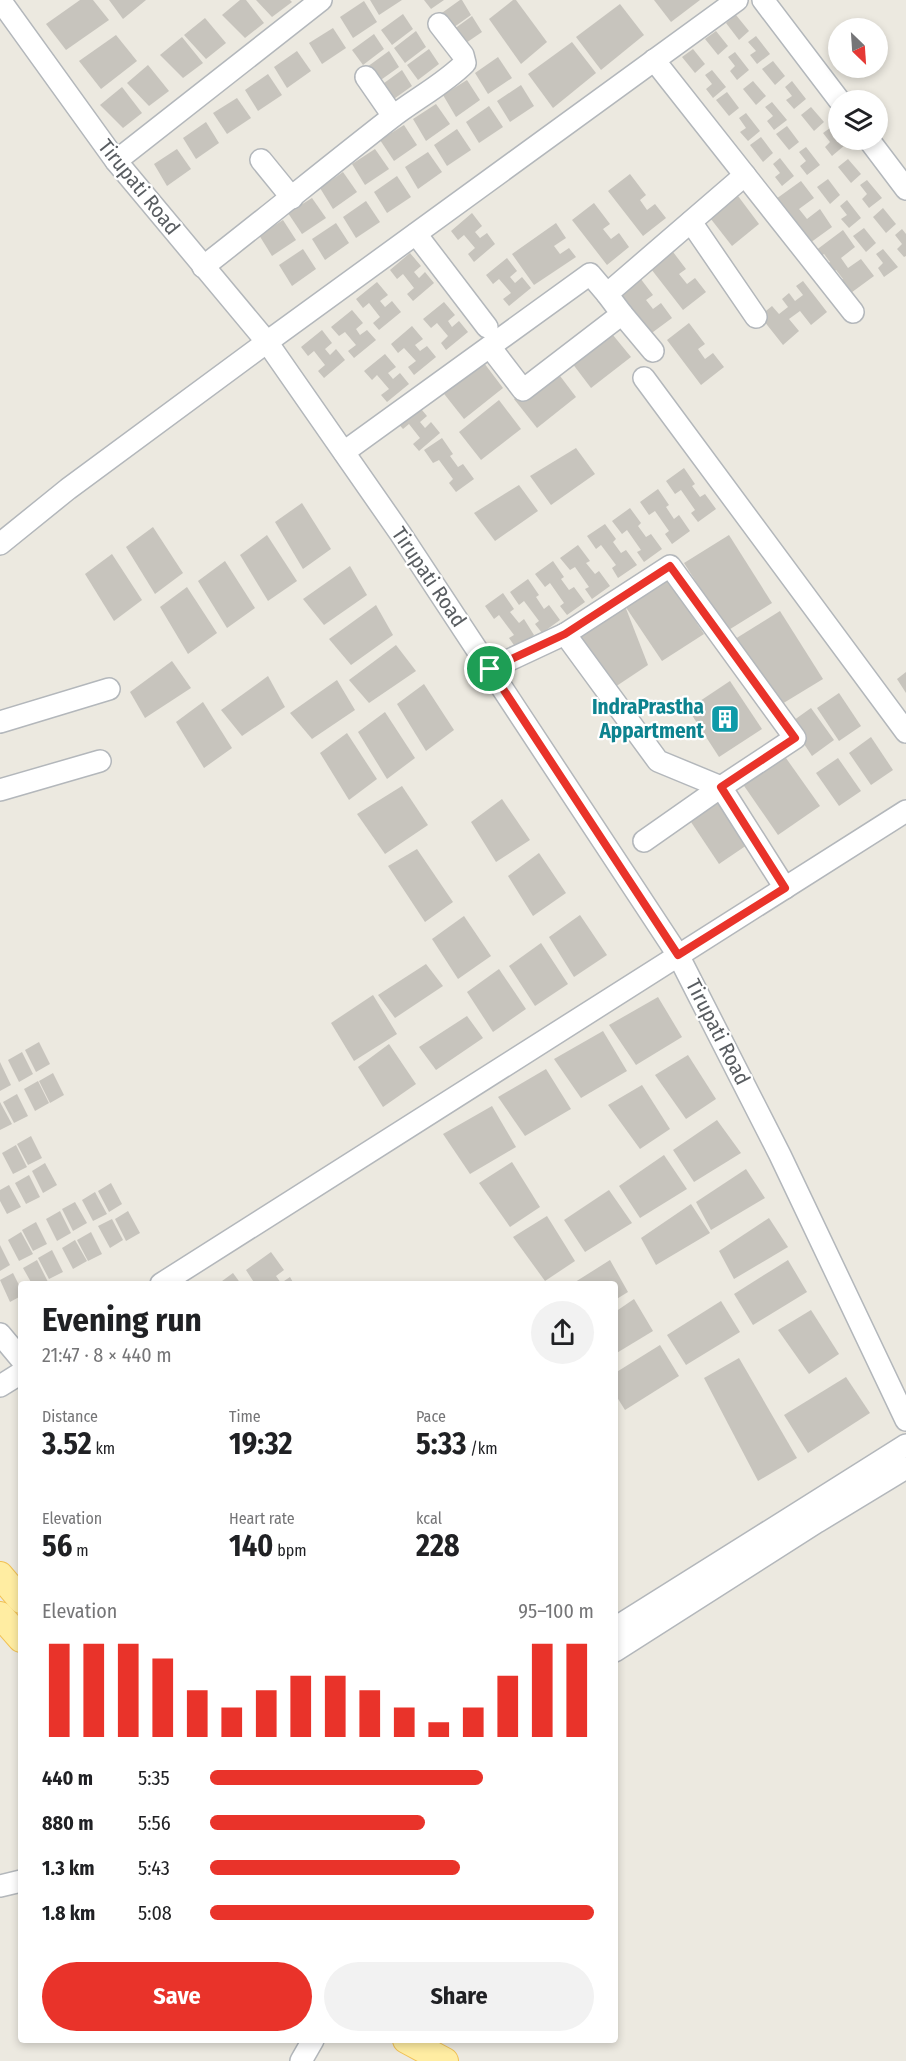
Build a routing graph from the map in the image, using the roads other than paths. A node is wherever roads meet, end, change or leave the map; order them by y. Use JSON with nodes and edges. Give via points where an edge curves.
{"nodes":[{"id":1,"x":0,"y":0,"type":"edge"},
{"id":2,"x":321,"y":0,"type":"edge"},
{"id":3,"x":737,"y":0,"type":"edge"},
{"id":4,"x":763,"y":0,"type":"edge"},
{"id":5,"x":439,"y":24,"type":"dead end"},
{"id":6,"x":654,"y":60,"type":"junction"},
{"id":7,"x":366,"y":77,"type":"dead end"},
{"id":8,"x":831,"y":90,"type":"edge"},
{"id":9,"x":393,"y":116,"type":"junction"},
{"id":10,"x":877,"y":150,"type":"edge"},
{"id":11,"x":261,"y":160,"type":"dead end"},
{"id":12,"x":116,"y":161,"type":"junction"},
{"id":13,"x":745,"y":176,"type":"junction"},
{"id":14,"x":906,"y":189,"type":"edge"},
{"id":15,"x":292,"y":198,"type":"junction"},
{"id":16,"x":691,"y":222,"type":"junction"},
{"id":17,"x":416,"y":234,"type":"junction"},
{"id":18,"x":203,"y":267,"type":"junction"},
{"id":19,"x":607,"y":294,"type":"junction"},
{"id":20,"x":853,"y":312,"type":"dead end"},
{"id":21,"x":622,"y":314,"type":"junction"},
{"id":22,"x":756,"y":316,"type":"dead end"},
{"id":23,"x":489,"y":337,"type":"junction"},
{"id":24,"x":267,"y":342,"type":"junction"},
{"id":25,"x":652,"y":351,"type":"dead end"},
{"id":26,"x":644,"y":378,"type":"dead end"},
{"id":27,"x":344,"y":452,"type":"junction"},
{"id":28,"x":0,"y":544,"type":"edge"},
{"id":29,"x":565,"y":634,"type":"junction"},
{"id":30,"x":490,"y":669,"type":"junction"},
{"id":31,"x":108,"y":689,"type":"dead end"},
{"id":32,"x":0,"y":722,"type":"edge"},
{"id":33,"x":906,"y":732,"type":"edge"},
{"id":34,"x":100,"y":761,"type":"dead end"},
{"id":35,"x":721,"y":787,"type":"junction"},
{"id":36,"x":0,"y":790,"type":"edge"},
{"id":37,"x":906,"y":811,"type":"edge"},
{"id":38,"x":644,"y":841,"type":"dead end"},
{"id":39,"x":785,"y":888,"type":"junction"},
{"id":40,"x":678,"y":955,"type":"junction"},
{"id":41,"x":166,"y":1281,"type":"edge"},
{"id":42,"x":0,"y":1334,"type":"edge"},
{"id":43,"x":18,"y":1355,"type":"edge"},
{"id":44,"x":18,"y":1375,"type":"edge"},
{"id":45,"x":0,"y":1386,"type":"edge"},
{"id":46,"x":906,"y":1420,"type":"edge"},
{"id":47,"x":906,"y":1445,"type":"edge"},
{"id":48,"x":906,"y":1468,"type":"edge"},
{"id":49,"x":0,"y":1575,"type":"edge"},
{"id":50,"x":18,"y":1596,"type":"edge"},
{"id":51,"x":0,"y":1615,"type":"edge"},
{"id":52,"x":618,"y":1626,"type":"edge"},
{"id":53,"x":18,"y":1636,"type":"edge"},
{"id":54,"x":618,"y":1649,"type":"edge"},
{"id":55,"x":18,"y":1882,"type":"edge"},
{"id":56,"x":0,"y":1886,"type":"edge"},
{"id":57,"x":311,"y":2043,"type":"edge"},
{"id":58,"x":411,"y":2043,"type":"edge"},
{"id":59,"x":302,"y":2061,"type":"edge"},
{"id":60,"x":444,"y":2061,"type":"edge"}],
"edges":[{"from":1,"to":12,"type":"street","name":"Tirupati Road"},
{"from":2,"to":12,"type":"street"},
{"from":3,"to":6,"type":"street"},
{"from":4,"to":8,"type":"street"},
{"from":5,"to":9,"type":"street","via":[[465,63]]},
{"from":6,"to":13,"type":"street"},
{"from":6,"to":17,"type":"street"},
{"from":7,"to":9,"type":"street"},
{"from":9,"to":15,"type":"street"},
{"from":10,"to":14,"type":"street"},
{"from":11,"to":15,"type":"street"},
{"from":12,"to":18,"type":"street","name":"Tirupati Road"},
{"from":13,"to":16,"type":"street"},
{"from":13,"to":20,"type":"street"},
{"from":15,"to":18,"type":"street"},
{"from":16,"to":19,"type":"street"},
{"from":16,"to":22,"type":"street"},
{"from":17,"to":23,"type":"street"},
{"from":17,"to":24,"type":"street"},
{"from":18,"to":24,"type":"street","name":"Tirupati Road"},
{"from":19,"to":21,"type":"street"},
{"from":19,"to":23,"type":"street","via":[[591,274]]},
{"from":21,"to":23,"type":"street","via":[[523,390]]},
{"from":21,"to":25,"type":"street"},
{"from":23,"to":27,"type":"street"},
{"from":24,"to":27,"type":"street","name":"Tirupati Road"},
{"from":24,"to":28,"type":"street"},
{"from":26,"to":33,"type":"street"},
{"from":27,"to":30,"type":"street","name":"Tirupati Road"},
{"from":29,"to":30,"type":"street"},
{"from":29,"to":35,"type":"street","via":[[658,761]]},
{"from":29,"to":35,"type":"street","via":[[670,566],[795,738]]},
{"from":30,"to":40,"type":"street","name":"Tirupati Road"},
{"from":31,"to":32,"type":"street"},
{"from":34,"to":36,"type":"street"},
{"from":35,"to":38,"type":"street"},
{"from":35,"to":39,"type":"street"},
{"from":37,"to":39,"type":"street"},
{"from":39,"to":40,"type":"street"},
{"from":40,"to":41,"type":"street"},
{"from":40,"to":46,"type":"street","name":"Tirupati Road","via":[[780,1155]]},
{"from":42,"to":43,"type":"street"},
{"from":44,"to":45,"type":"street"},
{"from":47,"to":52,"type":"street"},
{"from":48,"to":54,"type":"street"},
{"from":49,"to":50,"type":"main road"},
{"from":51,"to":53,"type":"main road"},
{"from":55,"to":56,"type":"street"},
{"from":57,"to":59,"type":"street"},
{"from":58,"to":60,"type":"main road"}]}
